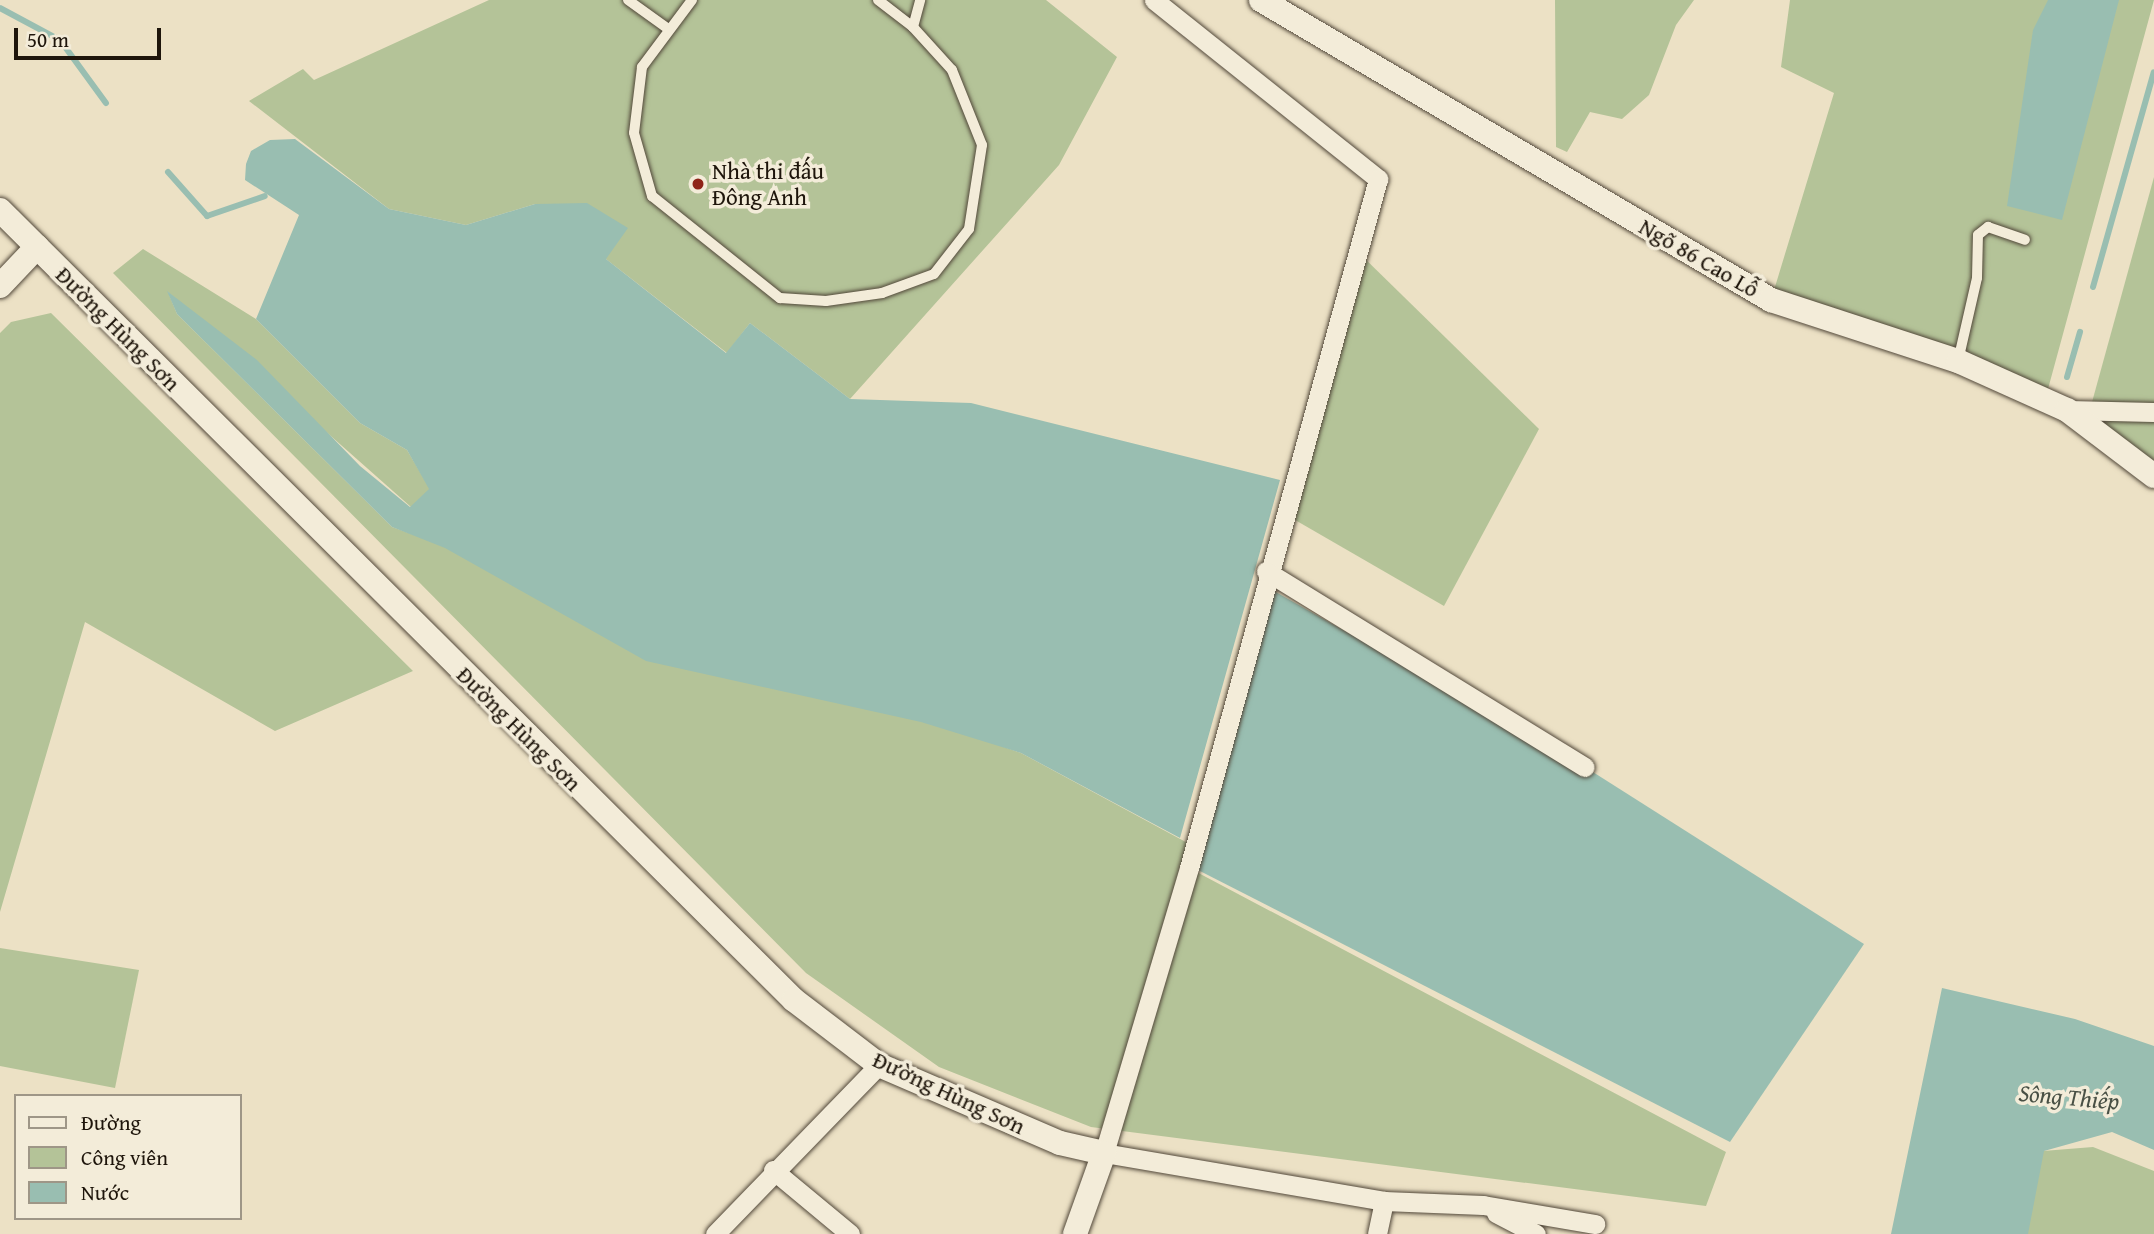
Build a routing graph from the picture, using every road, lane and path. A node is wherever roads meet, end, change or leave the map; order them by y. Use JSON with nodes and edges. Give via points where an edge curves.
{"nodes":[{"id":1,"x":628,"y":0,"type":"edge"},
{"id":2,"x":692,"y":0,"type":"edge"},
{"id":3,"x":878,"y":0,"type":"edge"},
{"id":4,"x":920,"y":0,"type":"edge"},
{"id":5,"x":1154,"y":0,"type":"edge"},
{"id":6,"x":1261,"y":0,"type":"edge"},
{"id":7,"x":912,"y":27,"type":"junction"},
{"id":8,"x":667,"y":28,"type":"junction"},
{"id":9,"x":0,"y":210,"type":"edge"},
{"id":10,"x":2025,"y":240,"type":"dead end"},
{"id":11,"x":37,"y":247,"type":"junction"},
{"id":12,"x":4,"y":275,"type":"edge"},
{"id":13,"x":1958,"y":361,"type":"junction"},
{"id":14,"x":2067,"y":410,"type":"junction"},
{"id":15,"x":2154,"y":412,"type":"edge"},
{"id":16,"x":2154,"y":476,"type":"edge"},
{"id":17,"x":1266,"y":571,"type":"junction"},
{"id":18,"x":1584,"y":767,"type":"dead end"},
{"id":19,"x":879,"y":1065,"type":"junction"},
{"id":20,"x":1104,"y":1153,"type":"junction"},
{"id":21,"x":773,"y":1170,"type":"junction"},
{"id":22,"x":1384,"y":1201,"type":"junction"},
{"id":23,"x":1483,"y":1205,"type":"junction"},
{"id":24,"x":1595,"y":1224,"type":"dead end"},
{"id":25,"x":715,"y":1234,"type":"edge"},
{"id":26,"x":849,"y":1234,"type":"edge"},
{"id":27,"x":1075,"y":1234,"type":"edge"},
{"id":28,"x":1377,"y":1234,"type":"edge"},
{"id":29,"x":1535,"y":1234,"type":"edge"}],
"edges":[{"from":1,"to":8,"type":"lane"},
{"from":2,"to":8,"type":"lane"},
{"from":3,"to":7,"type":"lane"},
{"from":4,"to":7,"type":"lane"},
{"from":5,"to":17,"type":"street","via":[[1378,179]]},
{"from":6,"to":13,"type":"street","name":"Ngõ 86 Cao Lỗ","via":[[1771,300]]},
{"from":7,"to":8,"type":"lane","via":[[952,70],[982,145],[969,229],[934,274],[882,293],[826,301],[780,298],[652,196],[634,133],[642,67]]},
{"from":9,"to":11,"type":"street","name":"Đường Hùng Sơn"},
{"from":10,"to":13,"type":"lane","via":[[1988,227],[1978,235],[1977,278]]},
{"from":11,"to":12,"type":"street"},
{"from":11,"to":19,"type":"street","name":"Đường Hùng Sơn","via":[[794,1000]]},
{"from":13,"to":14,"type":"street","name":"Ngõ 86 Cao Lỗ"},
{"from":14,"to":15,"type":"street"},
{"from":14,"to":16,"type":"street","name":"Ngõ 86 Cao Lỗ"},
{"from":17,"to":18,"type":"street"},
{"from":17,"to":20,"type":"street","via":[[1189,868]]},
{"from":19,"to":20,"type":"street","name":"Đường Hùng Sơn","via":[[1060,1143]]},
{"from":19,"to":21,"type":"street"},
{"from":20,"to":22,"type":"street"},
{"from":20,"to":27,"type":"street"},
{"from":21,"to":25,"type":"street"},
{"from":21,"to":26,"type":"street"},
{"from":22,"to":23,"type":"street"},
{"from":22,"to":28,"type":"street"},
{"from":23,"to":24,"type":"street"},
{"from":23,"to":29,"type":"street"}]}
